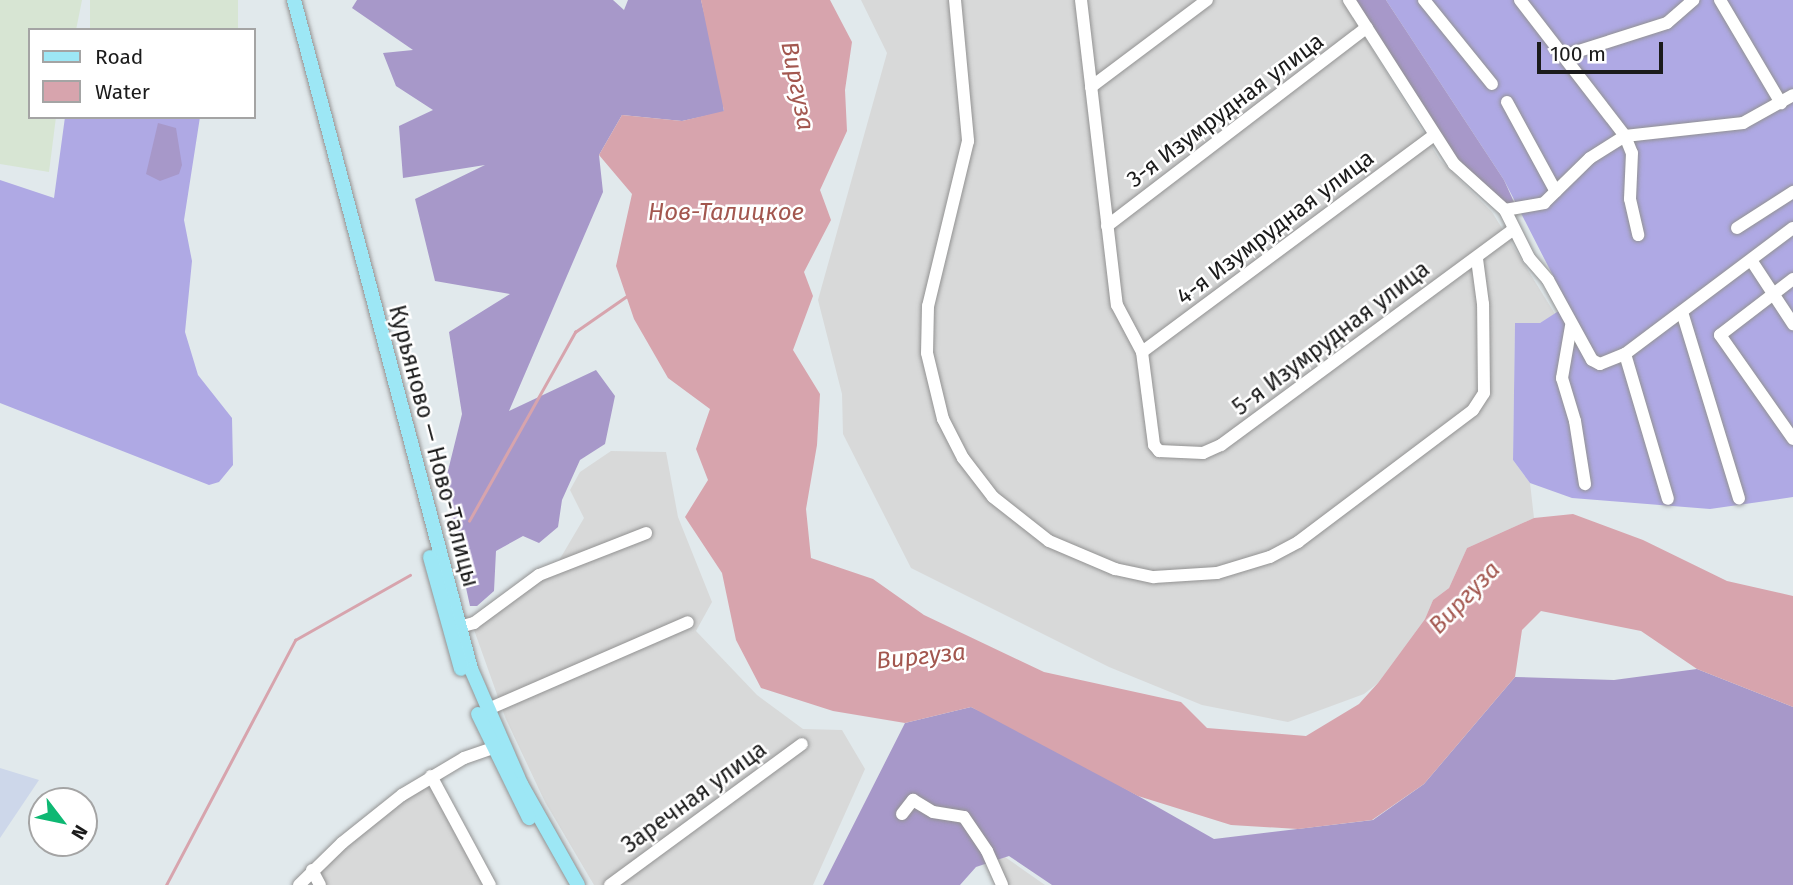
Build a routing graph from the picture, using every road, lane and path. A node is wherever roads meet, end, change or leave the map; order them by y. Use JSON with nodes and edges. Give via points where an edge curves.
{"nodes":[{"id":1,"x":285,"y":0,"type":"edge"},
{"id":2,"x":294,"y":0,"type":"edge"},
{"id":3,"x":955,"y":0,"type":"edge"},
{"id":4,"x":1080,"y":0,"type":"edge"},
{"id":5,"x":1207,"y":0,"type":"edge"},
{"id":6,"x":1349,"y":0,"type":"edge"},
{"id":7,"x":1424,"y":0,"type":"edge"},
{"id":8,"x":1520,"y":0,"type":"edge"},
{"id":9,"x":1693,"y":0,"type":"edge"},
{"id":10,"x":1720,"y":0,"type":"edge"},
{"id":11,"x":1367,"y":27,"type":"junction"},
{"id":12,"x":1563,"y":56,"type":"junction"},
{"id":13,"x":1493,"y":83,"type":"dead end"},
{"id":14,"x":1091,"y":87,"type":"junction"},
{"id":15,"x":1793,"y":94,"type":"edge"},
{"id":16,"x":1507,"y":102,"type":"dead end"},
{"id":17,"x":1781,"y":103,"type":"junction"},
{"id":18,"x":1434,"y":135,"type":"junction"},
{"id":19,"x":1625,"y":136,"type":"junction"},
{"id":20,"x":1793,"y":191,"type":"edge"},
{"id":21,"x":1556,"y":192,"type":"junction"},
{"id":22,"x":1505,"y":210,"type":"junction"},
{"id":23,"x":1107,"y":226,"type":"junction"},
{"id":24,"x":1737,"y":228,"type":"dead end"},
{"id":25,"x":1793,"y":228,"type":"edge"},
{"id":26,"x":1513,"y":230,"type":"junction"},
{"id":27,"x":1639,"y":235,"type":"dead end"},
{"id":28,"x":1477,"y":259,"type":"junction"},
{"id":29,"x":1751,"y":260,"type":"junction"},
{"id":30,"x":1793,"y":279,"type":"edge"},
{"id":31,"x":1771,"y":295,"type":"junction"},
{"id":32,"x":1682,"y":312,"type":"junction"},
{"id":33,"x":1793,"y":324,"type":"edge"},
{"id":34,"x":1571,"y":326,"type":"junction"},
{"id":35,"x":1142,"y":352,"type":"junction"},
{"id":36,"x":1625,"y":354,"type":"junction"},
{"id":37,"x":1793,"y":439,"type":"edge"},
{"id":38,"x":1585,"y":484,"type":"dead end"},
{"id":39,"x":1739,"y":498,"type":"dead end"},
{"id":40,"x":1668,"y":499,"type":"dead end"},
{"id":41,"x":646,"y":533,"type":"dead end"},
{"id":42,"x":688,"y":622,"type":"dead end"},
{"id":43,"x":459,"y":627,"type":"junction"},
{"id":44,"x":486,"y":710,"type":"junction"},
{"id":45,"x":802,"y":744,"type":"dead end"},
{"id":46,"x":493,"y":748,"type":"junction"},
{"id":47,"x":431,"y":776,"type":"junction"},
{"id":48,"x":902,"y":814,"type":"dead end"},
{"id":49,"x":312,"y":870,"type":"junction"},
{"id":50,"x":299,"y":885,"type":"edge"},
{"id":51,"x":320,"y":885,"type":"edge"},
{"id":52,"x":490,"y":885,"type":"edge"},
{"id":53,"x":567,"y":885,"type":"edge"},
{"id":54,"x":578,"y":885,"type":"edge"},
{"id":55,"x":610,"y":885,"type":"edge"},
{"id":56,"x":1002,"y":885,"type":"edge"}],
"edges":[{"from":1,"to":46,"type":"main road","name":"Курьяново — Ново-Талицы","via":[[450,632]]},
{"from":2,"to":43,"type":"main road","name":"Курьяново — Ново-Талицы"},
{"from":3,"to":28,"type":"street","via":[[968,141],[928,306],[927,353],[943,419],[963,458],[993,497],[1049,541],[1115,569],[1154,577],[1217,573],[1270,558],[1298,542],[1473,410],[1484,393],[1483,304]]},
{"from":4,"to":14,"type":"street"},
{"from":5,"to":14,"type":"street"},
{"from":6,"to":11,"type":"street"},
{"from":7,"to":13,"type":"street"},
{"from":8,"to":12,"type":"street"},
{"from":9,"to":12,"type":"street","via":[[1667,23]]},
{"from":10,"to":17,"type":"street"},
{"from":11,"to":18,"type":"street"},
{"from":11,"to":23,"type":"street","name":"3-я Изумрудная улица"},
{"from":12,"to":19,"type":"street"},
{"from":14,"to":23,"type":"street"},
{"from":15,"to":17,"type":"street"},
{"from":16,"to":21,"type":"street"},
{"from":17,"to":19,"type":"street","via":[[1743,123]]},
{"from":18,"to":22,"type":"street","via":[[1454,164]]},
{"from":18,"to":35,"type":"street","name":"4-я Изумрудная улица"},
{"from":19,"to":21,"type":"street","via":[[1590,158]]},
{"from":19,"to":27,"type":"street","via":[[1632,153],[1630,199]]},
{"from":20,"to":24,"type":"street"},
{"from":21,"to":22,"type":"street","via":[[1532,209]]},
{"from":22,"to":26,"type":"street"},
{"from":23,"to":35,"type":"street","via":[[1117,305]]},
{"from":25,"to":29,"type":"street"},
{"from":26,"to":28,"type":"street","name":"5-я Изумрудная улица"},
{"from":26,"to":34,"type":"street","via":[[1548,280]]},
{"from":28,"to":35,"type":"street","name":"5-я Изумрудная улица","via":[[1221,445],[1203,453],[1165,454],[1154,445]]},
{"from":29,"to":31,"type":"street"},
{"from":29,"to":32,"type":"street"},
{"from":30,"to":31,"type":"street"},
{"from":31,"to":33,"type":"street"},
{"from":31,"to":37,"type":"street","via":[[1724,330],[1721,341]]},
{"from":32,"to":36,"type":"street"},
{"from":32,"to":39,"type":"street"},
{"from":34,"to":36,"type":"street","via":[[1592,360],[1609,363]]},
{"from":34,"to":38,"type":"street","via":[[1562,378],[1575,421]]},
{"from":36,"to":40,"type":"street"},
{"from":41,"to":43,"type":"street","via":[[539,575],[474,622]]},
{"from":42,"to":44,"type":"street"},
{"from":43,"to":44,"type":"main road","name":"Курьяново — Ново-Талицы"},
{"from":44,"to":54,"type":"main road","name":"Курьяново — Ново-Талицы"},
{"from":45,"to":55,"type":"street","name":"Заречная улица"},
{"from":46,"to":47,"type":"street"},
{"from":46,"to":53,"type":"main road","name":"Курьяново — Ново-Талицы"},
{"from":47,"to":49,"type":"street","via":[[373,817]]},
{"from":47,"to":52,"type":"street"},
{"from":48,"to":56,"type":"street","via":[[914,800],[933,812],[964,817],[988,851]]},
{"from":49,"to":50,"type":"street"},
{"from":49,"to":51,"type":"street"}]}
